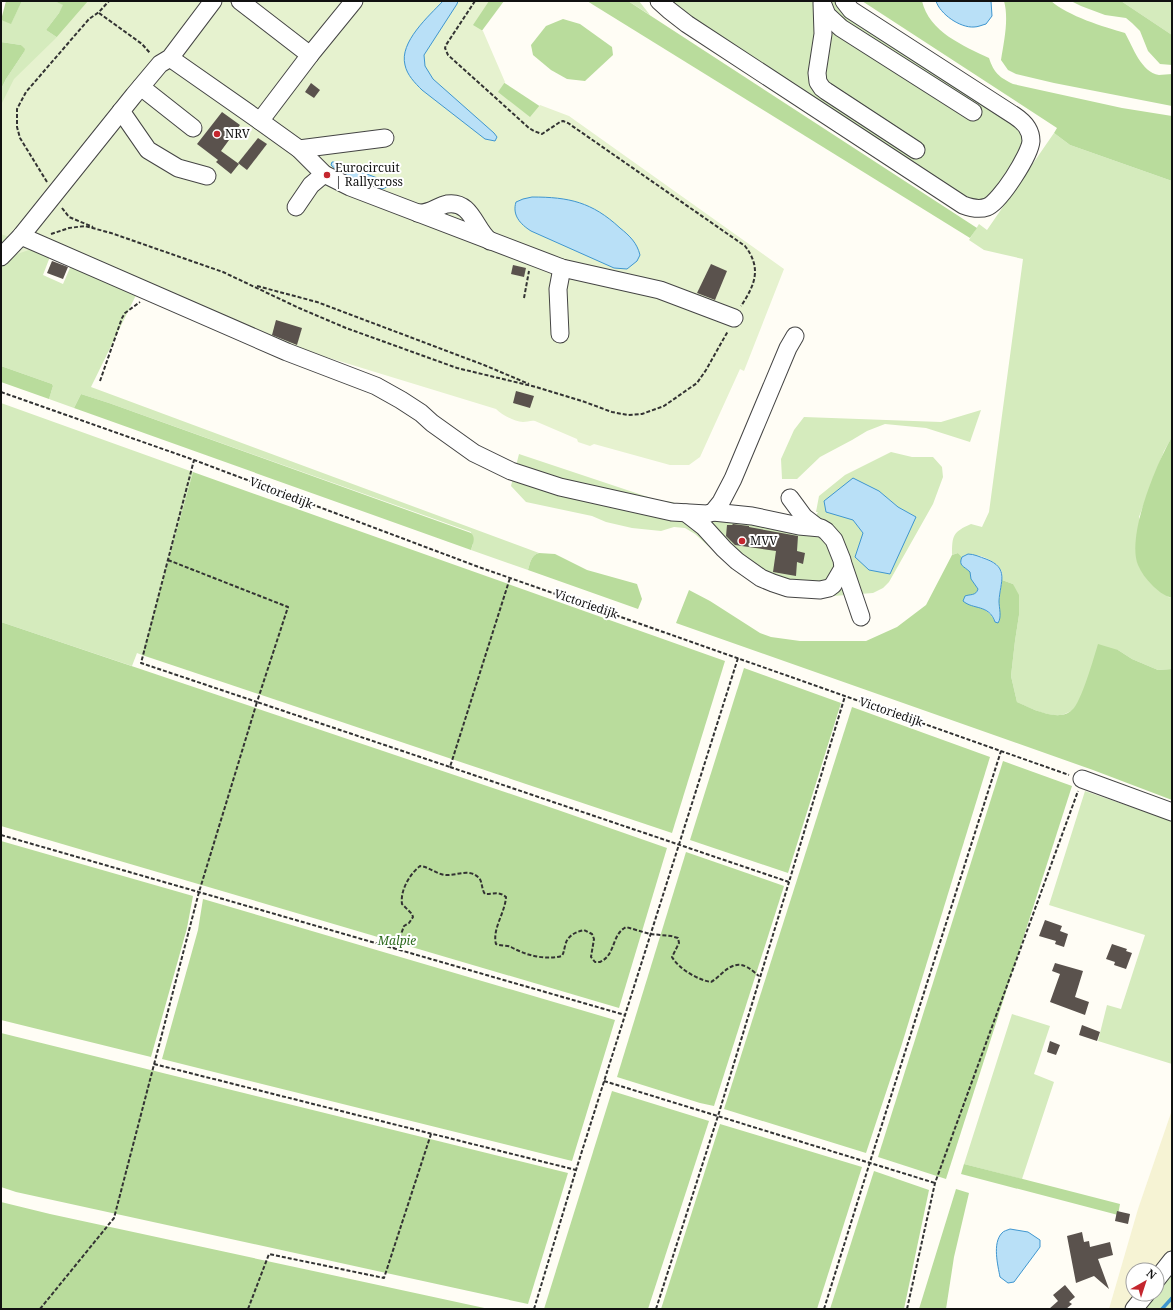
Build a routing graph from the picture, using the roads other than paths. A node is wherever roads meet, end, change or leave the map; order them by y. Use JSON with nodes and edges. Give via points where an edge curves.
{"nodes":[{"id":1,"x":213,"y":1,"type":"edge"},
{"id":2,"x":240,"y":1,"type":"edge"},
{"id":3,"x":354,"y":1,"type":"edge"},
{"id":4,"x":659,"y":1,"type":"edge"},
{"id":5,"x":844,"y":1,"type":"edge"},
{"id":6,"x":822,"y":2,"type":"edge"},
{"id":7,"x":310,"y":55,"type":"junction"},
{"id":8,"x":170,"y":58,"type":"junction"},
{"id":9,"x":141,"y":87,"type":"junction"},
{"id":10,"x":121,"y":111,"type":"junction"},
{"id":11,"x":973,"y":112,"type":"dead end"},
{"id":12,"x":260,"y":121,"type":"junction"},
{"id":13,"x":193,"y":128,"type":"dead end"},
{"id":14,"x":385,"y":138,"type":"dead end"},
{"id":15,"x":299,"y":149,"type":"junction"},
{"id":16,"x":916,"y":150,"type":"dead end"},
{"id":17,"x":324,"y":174,"type":"junction"},
{"id":18,"x":206,"y":176,"type":"dead end"},
{"id":19,"x":296,"y":207,"type":"dead end"},
{"id":20,"x":21,"y":236,"type":"junction"},
{"id":21,"x":1,"y":257,"type":"edge"},
{"id":22,"x":562,"y":268,"type":"junction"},
{"id":23,"x":558,"y":289,"type":"junction"},
{"id":24,"x":547,"y":302,"type":"dead end"},
{"id":25,"x":734,"y":318,"type":"road end"},
{"id":26,"x":560,"y":334,"type":"dead end"},
{"id":27,"x":795,"y":336,"type":"dead end"},
{"id":28,"x":790,"y":498,"type":"dead end"},
{"id":29,"x":713,"y":512,"type":"junction"},
{"id":30,"x":686,"y":513,"type":"junction"},
{"id":31,"x":818,"y":527,"type":"junction"},
{"id":32,"x":843,"y":564,"type":"junction"},
{"id":33,"x":861,"y":617,"type":"dead end"},
{"id":34,"x":1082,"y":779,"type":"road end"},
{"id":35,"x":1172,"y":812,"type":"edge"},
{"id":36,"x":1172,"y":1260,"type":"edge"},
{"id":37,"x":1165,"y":1269,"type":"edge"}],
"edges":[{"from":1,"to":8,"type":"street"},
{"from":2,"to":7,"type":"street"},
{"from":3,"to":7,"type":"street"},
{"from":4,"to":5,"type":"street","via":[[687,24],[963,205],[976,209],[989,206],[1000,197],[1026,157],[1031,140],[1028,128],[1015,116],[851,10]]},
{"from":6,"to":11,"type":"street","via":[[827,15],[841,28]]},
{"from":6,"to":16,"type":"street","via":[[823,34],[817,78],[820,85]]},
{"from":7,"to":12,"type":"street"},
{"from":8,"to":9,"type":"street","via":[[160,64]]},
{"from":8,"to":12,"type":"street"},
{"from":9,"to":10,"type":"street"},
{"from":9,"to":13,"type":"street"},
{"from":10,"to":18,"type":"street","via":[[148,150],[178,168]]},
{"from":10,"to":20,"type":"street"},
{"from":12,"to":15,"type":"street"},
{"from":14,"to":15,"type":"street"},
{"from":15,"to":17,"type":"street"},
{"from":17,"to":19,"type":"street","via":[[311,185]]},
{"from":17,"to":22,"type":"street","via":[[350,187]]},
{"from":20,"to":21,"type":"street"},
{"from":20,"to":30,"type":"street","via":[[287,352],[376,386],[414,409],[474,453],[511,471],[560,487]]},
{"from":22,"to":23,"type":"street"},
{"from":22,"to":25,"type":"street","via":[[660,290]]},
{"from":23,"to":24,"type":"street"},
{"from":23,"to":26,"type":"street"},
{"from":27,"to":29,"type":"street","via":[[727,492]]},
{"from":28,"to":31,"type":"street","via":[[804,517]]},
{"from":29,"to":30,"type":"street"},
{"from":29,"to":31,"type":"street"},
{"from":30,"to":32,"type":"street","via":[[741,564],[761,578],[788,588],[829,588],[836,580]]},
{"from":31,"to":32,"type":"street","via":[[834,540]]},
{"from":32,"to":33,"type":"street"},
{"from":34,"to":35,"type":"street"},
{"from":36,"to":37,"type":"street"}]}
